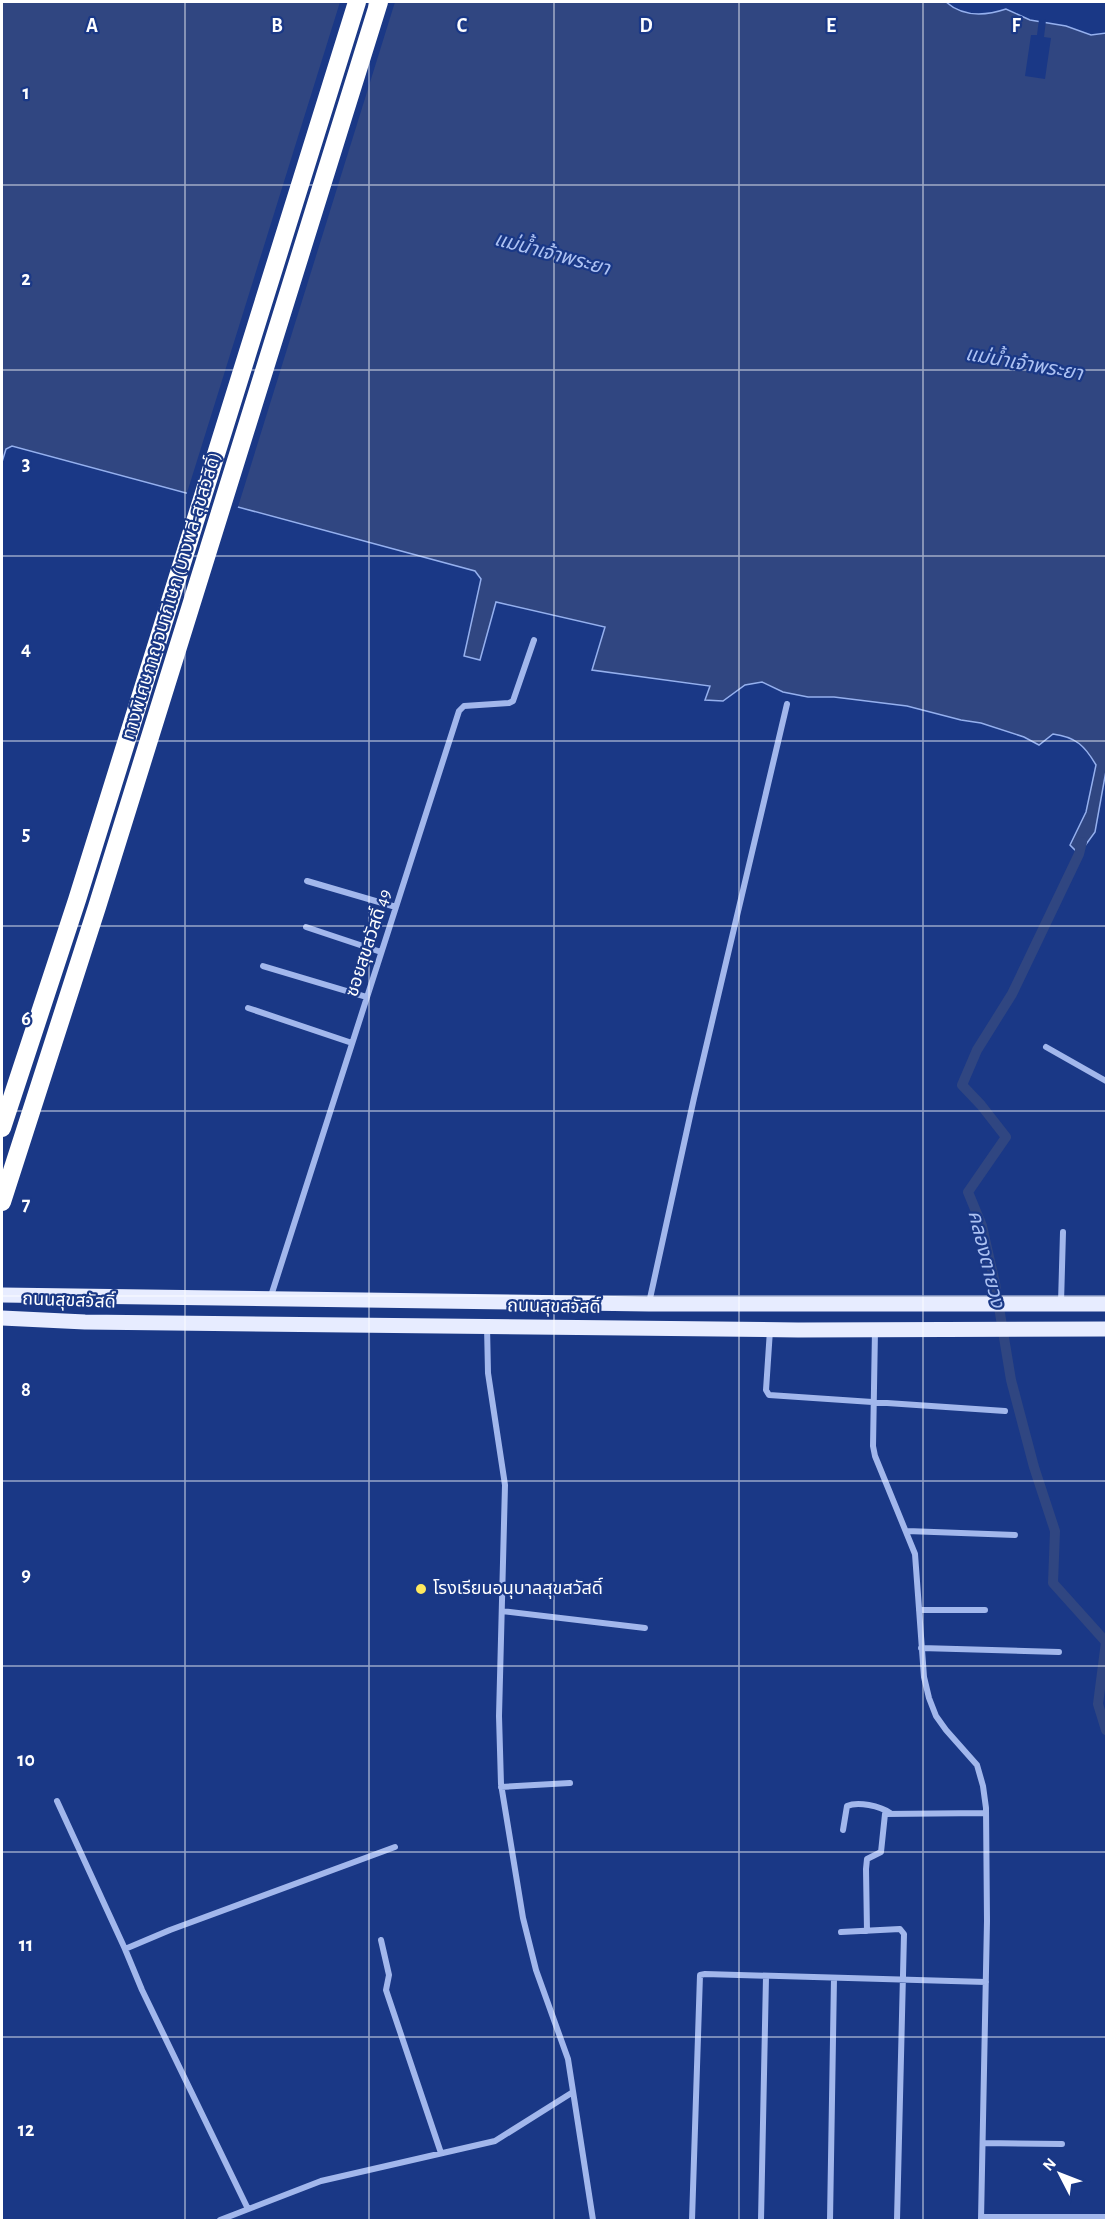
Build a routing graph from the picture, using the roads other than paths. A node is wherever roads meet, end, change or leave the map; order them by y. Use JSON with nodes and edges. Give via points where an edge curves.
{"nodes":[{"id":1,"x":357,"y":2,"type":"edge"},
{"id":2,"x":380,"y":2,"type":"edge"},
{"id":3,"x":534,"y":640,"type":"dead end"},
{"id":4,"x":787,"y":704,"type":"dead end"},
{"id":5,"x":308,"y":882,"type":"dead end"},
{"id":6,"x":396,"y":907,"type":"junction"},
{"id":7,"x":306,"y":927,"type":"dead end"},
{"id":8,"x":381,"y":952,"type":"junction"},
{"id":9,"x":263,"y":966,"type":"dead end"},
{"id":10,"x":367,"y":997,"type":"junction"},
{"id":11,"x":248,"y":1008,"type":"dead end"},
{"id":12,"x":352,"y":1043,"type":"junction"},
{"id":13,"x":1046,"y":1047,"type":"dead end"},
{"id":14,"x":1107,"y":1081,"type":"edge"},
{"id":15,"x":2,"y":1128,"type":"edge"},
{"id":16,"x":2,"y":1202,"type":"edge"},
{"id":17,"x":1063,"y":1232,"type":"dead end"},
{"id":18,"x":2,"y":1295,"type":"edge"},
{"id":19,"x":269,"y":1299,"type":"junction"},
{"id":20,"x":649,"y":1304,"type":"junction"},
{"id":21,"x":875,"y":1304,"type":"junction"},
{"id":22,"x":1061,"y":1304,"type":"junction"},
{"id":23,"x":1107,"y":1304,"type":"edge"},
{"id":24,"x":2,"y":1318,"type":"edge"},
{"id":25,"x":487,"y":1326,"type":"junction"},
{"id":26,"x":771,"y":1329,"type":"junction"},
{"id":27,"x":1107,"y":1329,"type":"edge"},
{"id":28,"x":875,"y":1330,"type":"junction"},
{"id":29,"x":874,"y":1402,"type":"junction"},
{"id":30,"x":1005,"y":1411,"type":"dead end"},
{"id":31,"x":907,"y":1531,"type":"junction"},
{"id":32,"x":1015,"y":1535,"type":"dead end"},
{"id":33,"x":919,"y":1610,"type":"junction"},
{"id":34,"x":985,"y":1610,"type":"dead end"},
{"id":35,"x":502,"y":1611,"type":"junction"},
{"id":36,"x":645,"y":1628,"type":"dead end"},
{"id":37,"x":921,"y":1648,"type":"junction"},
{"id":38,"x":1059,"y":1652,"type":"dead end"},
{"id":39,"x":570,"y":1783,"type":"dead end"},
{"id":40,"x":501,"y":1787,"type":"junction"},
{"id":41,"x":57,"y":1801,"type":"dead end"},
{"id":42,"x":890,"y":1813,"type":"junction"},
{"id":43,"x":986,"y":1813,"type":"junction"},
{"id":44,"x":843,"y":1830,"type":"dead end"},
{"id":45,"x":395,"y":1847,"type":"dead end"},
{"id":46,"x":867,"y":1931,"type":"junction"},
{"id":47,"x":841,"y":1932,"type":"dead end"},
{"id":48,"x":381,"y":1940,"type":"dead end"},
{"id":49,"x":125,"y":1949,"type":"junction"},
{"id":50,"x":766,"y":1977,"type":"junction"},
{"id":51,"x":834,"y":1978,"type":"junction"},
{"id":52,"x":902,"y":1979,"type":"junction"},
{"id":53,"x":986,"y":1982,"type":"junction"},
{"id":54,"x":573,"y":2092,"type":"junction"},
{"id":55,"x":983,"y":2143,"type":"junction"},
{"id":56,"x":1062,"y":2144,"type":"dead end"},
{"id":57,"x":441,"y":2153,"type":"junction"},
{"id":58,"x":248,"y":2209,"type":"junction"},
{"id":59,"x":1107,"y":2217,"type":"edge"},
{"id":60,"x":981,"y":2218,"type":"edge"},
{"id":61,"x":220,"y":2220,"type":"edge"},
{"id":62,"x":593,"y":2220,"type":"edge"},
{"id":63,"x":692,"y":2220,"type":"edge"},
{"id":64,"x":761,"y":2220,"type":"edge"},
{"id":65,"x":830,"y":2220,"type":"edge"},
{"id":66,"x":897,"y":2220,"type":"edge"}],
"edges":[{"from":1,"to":15,"type":"highway","name":"ทางพิเศษกาญจนาภิเษก (บางพลี-สุขสวัสดิ์)"},
{"from":2,"to":16,"type":"highway","name":"ทางพิเศษกาญจนาภิเษก (บางพลี-สุขสวัสดิ์)"},
{"from":3,"to":6,"type":"street","name":"ซอยสุขสวัสดิ์ 49","via":[[513,701],[464,706],[459,711]]},
{"from":4,"to":20,"type":"street"},
{"from":5,"to":6,"type":"street"},
{"from":6,"to":8,"type":"street","name":"ซอยสุขสวัสดิ์ 49"},
{"from":7,"to":8,"type":"street"},
{"from":8,"to":10,"type":"street","name":"ซอยสุขสวัสดิ์ 49"},
{"from":9,"to":10,"type":"street"},
{"from":10,"to":12,"type":"street","name":"ซอยสุขสวัสดิ์ 49"},
{"from":11,"to":12,"type":"street"},
{"from":12,"to":19,"type":"street","name":"ซอยสุขสวัสดิ์ 49"},
{"from":13,"to":14,"type":"street"},
{"from":17,"to":22,"type":"street"},
{"from":18,"to":19,"type":"main road","name":"ถนนสุขสวัสดิ์"},
{"from":19,"to":20,"type":"main road","name":"ถนนสุขสวัสดิ์"},
{"from":20,"to":21,"type":"main road","name":"ถนนสุขสวัสดิ์"},
{"from":21,"to":22,"type":"main road","name":"ถนนสุขสวัสดิ์"},
{"from":21,"to":28,"type":"main road"},
{"from":22,"to":23,"type":"main road","name":"ถนนสุขสวัสดิ์"},
{"from":24,"to":25,"type":"main road","name":"ถนนสุขสวัสดิ์"},
{"from":25,"to":26,"type":"main road","name":"ถนนสุขสวัสดิ์"},
{"from":25,"to":35,"type":"street","via":[[488,1373],[505,1485]]},
{"from":26,"to":28,"type":"main road","name":"ถนนสุขสวัสดิ์"},
{"from":26,"to":29,"type":"street","via":[[766,1390],[769,1395]]},
{"from":27,"to":28,"type":"main road","name":"ถนนสุขสวัสดิ์"},
{"from":28,"to":29,"type":"street"},
{"from":29,"to":30,"type":"street"},
{"from":29,"to":31,"type":"street","via":[[875,1456]]},
{"from":31,"to":32,"type":"street"},
{"from":31,"to":33,"type":"street","via":[[915,1554]]},
{"from":33,"to":34,"type":"street"},
{"from":33,"to":37,"type":"street"},
{"from":35,"to":36,"type":"street"},
{"from":35,"to":40,"type":"street"},
{"from":37,"to":38,"type":"street"},
{"from":37,"to":43,"type":"street","via":[[929,1698],[946,1730],[977,1765]]},
{"from":39,"to":40,"type":"street"},
{"from":40,"to":54,"type":"street","via":[[523,1918],[536,1970],[568,2059]]},
{"from":41,"to":49,"type":"street"},
{"from":42,"to":43,"type":"street"},
{"from":42,"to":44,"type":"street","via":[[851,1804],[845,1810]]},
{"from":42,"to":46,"type":"street","via":[[884,1817],[879,1855],[867,1859]]},
{"from":43,"to":53,"type":"street"},
{"from":45,"to":49,"type":"street"},
{"from":46,"to":47,"type":"street"},
{"from":46,"to":52,"type":"street","via":[[903,1931]]},
{"from":48,"to":57,"type":"street","via":[[389,1975],[388,1999]]},
{"from":49,"to":58,"type":"street"},
{"from":50,"to":51,"type":"street"},
{"from":50,"to":63,"type":"street","via":[[705,1974],[698,1979]]},
{"from":50,"to":64,"type":"street"},
{"from":51,"to":52,"type":"street"},
{"from":51,"to":65,"type":"street"},
{"from":52,"to":53,"type":"street"},
{"from":52,"to":66,"type":"street"},
{"from":53,"to":55,"type":"street"},
{"from":54,"to":57,"type":"street","via":[[495,2141]]},
{"from":54,"to":62,"type":"street"},
{"from":55,"to":56,"type":"street"},
{"from":55,"to":60,"type":"street"},
{"from":57,"to":58,"type":"street","via":[[321,2181]]},
{"from":58,"to":61,"type":"street"},
{"from":59,"to":60,"type":"street"}]}
